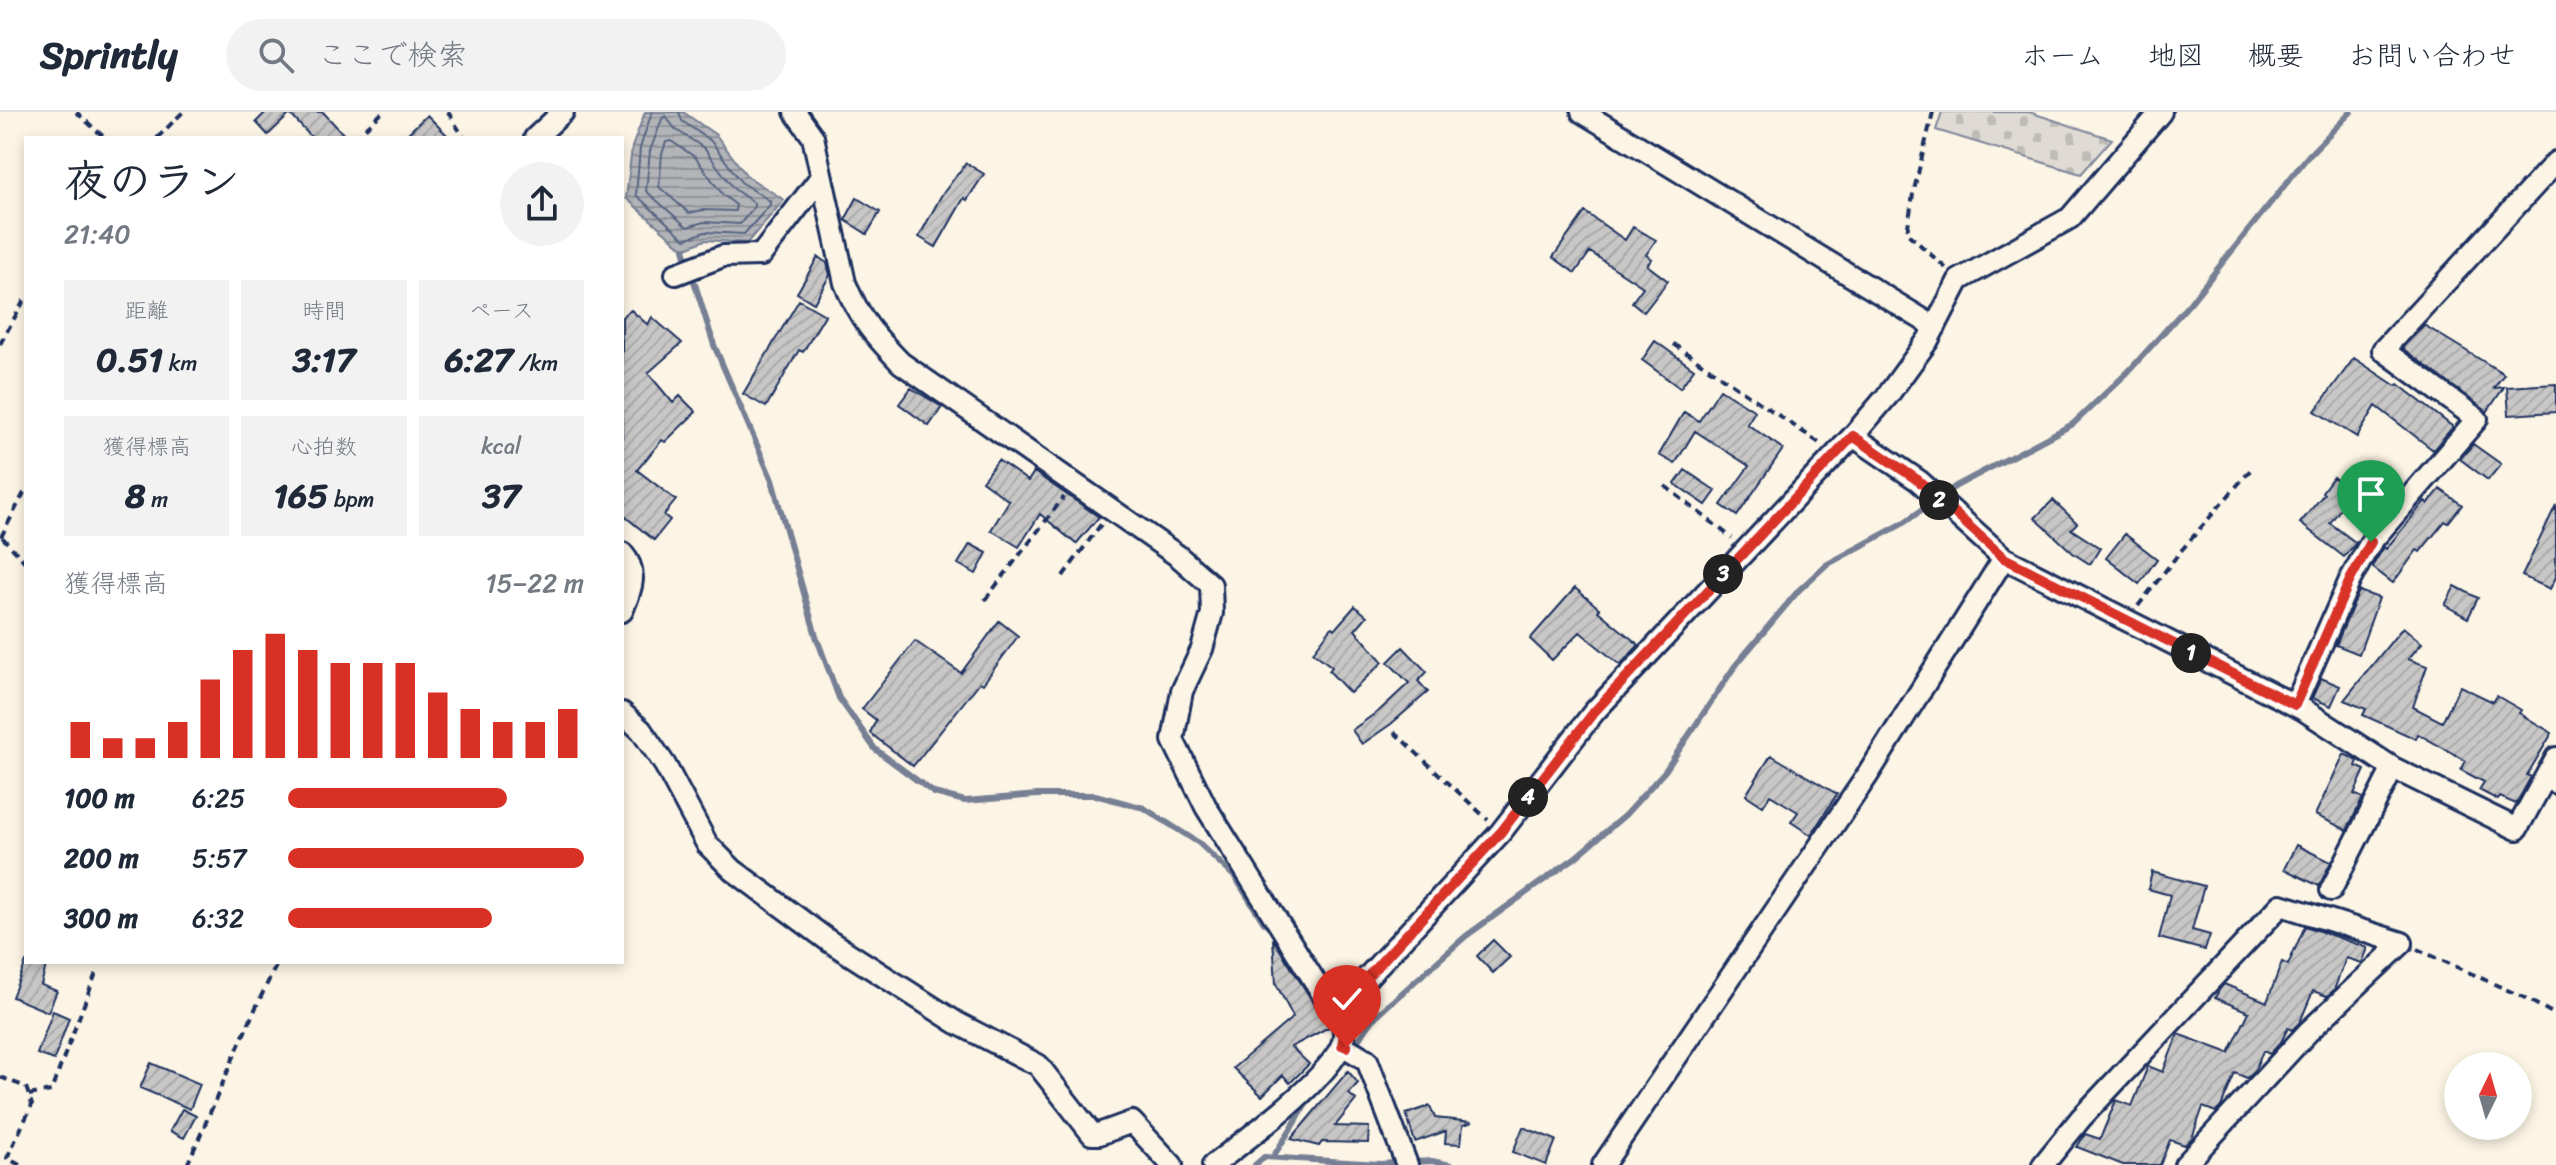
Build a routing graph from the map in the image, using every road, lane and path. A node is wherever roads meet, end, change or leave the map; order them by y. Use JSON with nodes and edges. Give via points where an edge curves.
{"nodes":[{"id":1,"x":76,"y":112,"type":"edge"},
{"id":2,"x":183,"y":112,"type":"edge"},
{"id":3,"x":383,"y":112,"type":"edge"},
{"id":4,"x":448,"y":112,"type":"edge"},
{"id":5,"x":563,"y":112,"type":"edge"},
{"id":6,"x":795,"y":112,"type":"edge"},
{"id":7,"x":1582,"y":112,"type":"edge"},
{"id":8,"x":1933,"y":112,"type":"edge"},
{"id":9,"x":2161,"y":112,"type":"edge"},
{"id":10,"x":103,"y":136,"type":"edge"},
{"id":11,"x":159,"y":136,"type":"edge"},
{"id":12,"x":357,"y":136,"type":"edge"},
{"id":13,"x":463,"y":136,"type":"edge"},
{"id":14,"x":537,"y":136,"type":"edge"},
{"id":15,"x":2556,"y":162,"type":"edge"},
{"id":16,"x":821,"y":177,"type":"junction"},
{"id":17,"x":676,"y":274,"type":"dead end"},
{"id":18,"x":1959,"y":280,"type":"junction"},
{"id":19,"x":24,"y":301,"type":"edge"},
{"id":20,"x":1935,"y":327,"type":"junction"},
{"id":21,"x":0,"y":344,"type":"edge"},
{"id":22,"x":1673,"y":344,"type":"dead end"},
{"id":23,"x":1853,"y":436,"type":"junction"},
{"id":24,"x":1837,"y":454,"type":"junction"},
{"id":25,"x":2253,"y":467,"type":"dead end"},
{"id":26,"x":1074,"y":483,"type":"junction"},
{"id":27,"x":1665,"y":486,"type":"dead end"},
{"id":28,"x":24,"y":493,"type":"edge"},
{"id":29,"x":1112,"y":509,"type":"junction"},
{"id":30,"x":1,"y":536,"type":"edge"},
{"id":31,"x":1747,"y":549,"type":"junction"},
{"id":32,"x":624,"y":555,"type":"edge"},
{"id":33,"x":2004,"y":558,"type":"junction"},
{"id":34,"x":24,"y":561,"type":"edge"},
{"id":35,"x":1063,"y":576,"type":"dead end"},
{"id":36,"x":985,"y":600,"type":"dead end"},
{"id":37,"x":624,"y":606,"type":"edge"},
{"id":38,"x":2127,"y":620,"type":"junction"},
{"id":39,"x":2295,"y":705,"type":"junction"},
{"id":40,"x":624,"y":715,"type":"edge"},
{"id":41,"x":1394,"y":732,"type":"dead end"},
{"id":42,"x":2556,"y":758,"type":"edge"},
{"id":43,"x":2393,"y":768,"type":"junction"},
{"id":44,"x":2551,"y":780,"type":"edge"},
{"id":45,"x":1501,"y":832,"type":"junction"},
{"id":46,"x":2331,"y":890,"type":"dead end"},
{"id":47,"x":2402,"y":943,"type":"junction"},
{"id":48,"x":277,"y":964,"type":"edge"},
{"id":49,"x":96,"y":973,"type":"dead end"},
{"id":50,"x":1332,"y":1009,"type":"junction"},
{"id":51,"x":2556,"y":1015,"type":"edge"},
{"id":52,"x":1350,"y":1049,"type":"junction"},
{"id":53,"x":0,"y":1077,"type":"edge"},
{"id":54,"x":29,"y":1095,"type":"junction"},
{"id":55,"x":1403,"y":1159,"type":"edge"},
{"id":56,"x":20,"y":1165,"type":"edge"},
{"id":57,"x":187,"y":1165,"type":"edge"},
{"id":58,"x":1172,"y":1165,"type":"edge"},
{"id":59,"x":1213,"y":1165,"type":"edge"},
{"id":60,"x":1603,"y":1165,"type":"edge"},
{"id":61,"x":2043,"y":1165,"type":"edge"},
{"id":62,"x":2185,"y":1165,"type":"edge"}],
"edges":[{"from":1,"to":10,"type":"path"},
{"from":2,"to":11,"type":"path"},
{"from":3,"to":12,"type":"path"},
{"from":4,"to":13,"type":"path"},
{"from":5,"to":14,"type":"street"},
{"from":6,"to":16,"type":"street","via":[[813,137]]},
{"from":7,"to":20,"type":"street"},
{"from":8,"to":18,"type":"path","via":[[1907,233]]},
{"from":9,"to":18,"type":"street","via":[[2070,218]]},
{"from":15,"to":39,"type":"street","via":[[2383,350],[2477,419],[2371,542]]},
{"from":16,"to":17,"type":"street","via":[[761,255],[723,256]]},
{"from":16,"to":26,"type":"street","via":[[845,283],[869,330],[901,363]]},
{"from":18,"to":20,"type":"street"},
{"from":19,"to":21,"type":"path"},
{"from":20,"to":23,"type":"street"},
{"from":22,"to":24,"type":"path"},
{"from":23,"to":24,"type":"street"},
{"from":23,"to":33,"type":"street","via":[[1919,481]]},
{"from":24,"to":31,"type":"street"},
{"from":25,"to":38,"type":"path"},
{"from":26,"to":29,"type":"street"},
{"from":26,"to":36,"type":"path"},
{"from":27,"to":31,"type":"path"},
{"from":28,"to":30,"type":"path"},
{"from":29,"to":35,"type":"path"},
{"from":29,"to":50,"type":"street","via":[[1211,585],[1212,613],[1182,691],[1173,740],[1206,807]]},
{"from":30,"to":34,"type":"path"},
{"from":31,"to":45,"type":"street","via":[[1594,712]]},
{"from":32,"to":37,"type":"street","via":[[633,575]]},
{"from":33,"to":38,"type":"street"},
{"from":33,"to":60,"type":"street","via":[[1867,776]]},
{"from":38,"to":39,"type":"street"},
{"from":39,"to":43,"type":"street"},
{"from":40,"to":58,"type":"street","via":[[665,765],[707,844],[756,890],[957,1023],[1038,1065],[1092,1134],[1132,1122]]},
{"from":41,"to":45,"type":"path"},
{"from":42,"to":44,"type":"street"},
{"from":43,"to":44,"type":"street","via":[[2517,829]]},
{"from":43,"to":46,"type":"street"},
{"from":45,"to":50,"type":"street"},
{"from":47,"to":51,"type":"path"},
{"from":47,"to":61,"type":"street","via":[[2281,905]]},
{"from":47,"to":62,"type":"street","via":[[2308,1032]]},
{"from":48,"to":57,"type":"path"},
{"from":49,"to":54,"type":"path","via":[[51,1091]]},
{"from":50,"to":52,"type":"street","via":[[1342,1021]]},
{"from":52,"to":55,"type":"street","via":[[1367,1060]]},
{"from":52,"to":59,"type":"street","via":[[1336,1055],[1284,1110]]},
{"from":53,"to":54,"type":"path","via":[[26,1087]]},
{"from":54,"to":56,"type":"path","via":[[32,1105],[7,1158]]}]}
